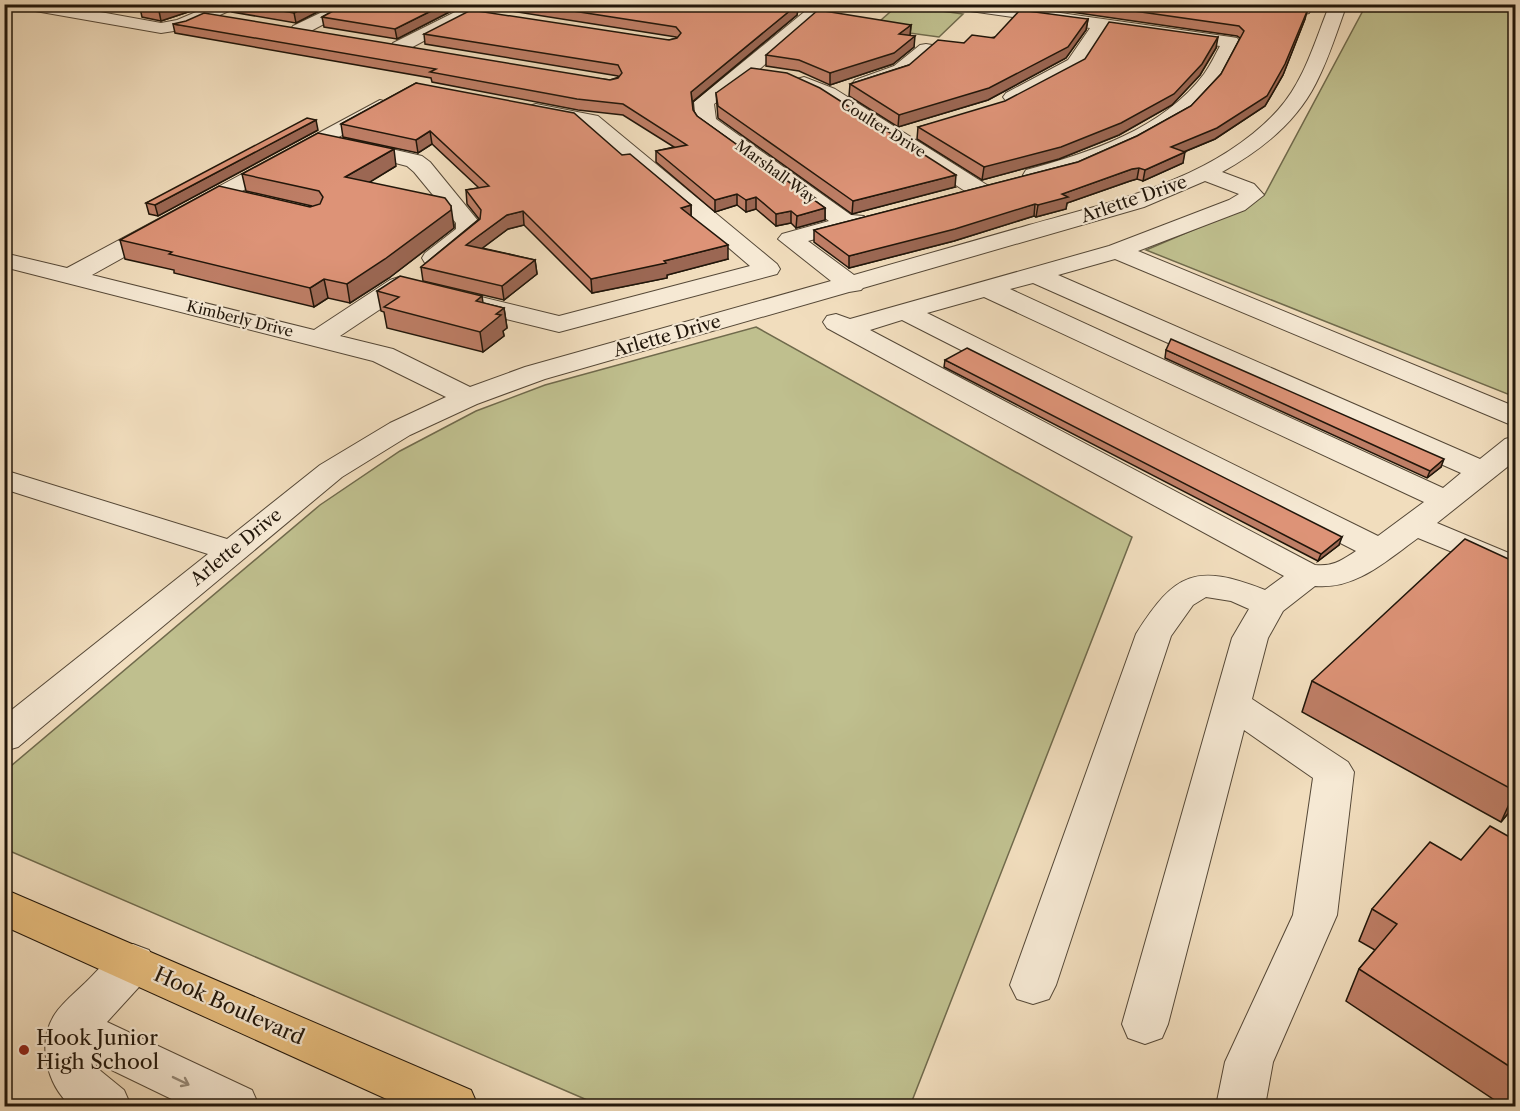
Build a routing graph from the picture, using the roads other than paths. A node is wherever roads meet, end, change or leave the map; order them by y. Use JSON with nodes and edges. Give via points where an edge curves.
{"nodes":[{"id":1,"x":24,"y":4,"type":"edge"},
{"id":2,"x":230,"y":4,"type":"edge"},
{"id":3,"x":354,"y":4,"type":"edge"},
{"id":4,"x":825,"y":4,"type":"edge"},
{"id":5,"x":956,"y":4,"type":"edge"},
{"id":6,"x":1234,"y":4,"type":"edge"},
{"id":7,"x":1339,"y":4,"type":"edge"},
{"id":8,"x":1300,"y":8,"type":"edge"},
{"id":9,"x":483,"y":11,"type":"edge"},
{"id":10,"x":205,"y":15,"type":"junction"},
{"id":11,"x":240,"y":21,"type":"edge"},
{"id":12,"x":1101,"y":24,"type":"junction"},
{"id":13,"x":276,"y":26,"type":"edge"},
{"id":14,"x":299,"y":30,"type":"junction"},
{"id":15,"x":333,"y":36,"type":"edge"},
{"id":16,"x":377,"y":43,"type":"edge"},
{"id":17,"x":399,"y":47,"type":"junction"},
{"id":18,"x":926,"y":49,"type":"edge"},
{"id":19,"x":435,"y":53,"type":"edge"},
{"id":20,"x":746,"y":71,"type":"junction"},
{"id":21,"x":769,"y":74,"type":"edge"},
{"id":22,"x":791,"y":77,"type":"edge"},
{"id":23,"x":828,"y":93,"type":"junction"},
{"id":24,"x":395,"y":98,"type":"edge"},
{"id":25,"x":996,"y":106,"type":"edge"},
{"id":26,"x":520,"y":107,"type":"edge"},
{"id":27,"x":919,"y":129,"type":"edge"},
{"id":28,"x":897,"y":136,"type":"junction"},
{"id":29,"x":319,"y":140,"type":"junction"},
{"id":30,"x":1205,"y":173,"type":"junction"},
{"id":31,"x":979,"y":190,"type":"junction"},
{"id":32,"x":220,"y":194,"type":"junction"},
{"id":33,"x":946,"y":198,"type":"edge"},
{"id":34,"x":251,"y":201,"type":"edge"},
{"id":35,"x":880,"y":215,"type":"edge"},
{"id":36,"x":847,"y":223,"type":"junction"},
{"id":37,"x":1117,"y":250,"type":"junction"},
{"id":38,"x":4,"y":260,"type":"edge"},
{"id":39,"x":1034,"y":274,"type":"junction"},
{"id":40,"x":69,"y":277,"type":"junction"},
{"id":41,"x":399,"y":285,"type":"junction"},
{"id":42,"x":852,"y":285,"type":"junction"},
{"id":43,"x":986,"y":288,"type":"junction"},
{"id":44,"x":802,"y":298,"type":"junction"},
{"id":45,"x":903,"y":311,"type":"junction"},
{"id":46,"x":847,"y":328,"type":"junction"},
{"id":47,"x":320,"y":338,"type":"junction"},
{"id":48,"x":466,"y":398,"type":"junction"},
{"id":49,"x":1515,"y":418,"type":"edge"},
{"id":50,"x":1515,"y":445,"type":"edge"},
{"id":51,"x":1482,"y":471,"type":"junction"},
{"id":52,"x":4,"y":479,"type":"edge"},
{"id":53,"x":1446,"y":501,"type":"junction"},
{"id":54,"x":1415,"y":525,"type":"junction"},
{"id":55,"x":1380,"y":550,"type":"junction"},
{"id":56,"x":232,"y":551,"type":"junction"},
{"id":57,"x":1515,"y":568,"type":"edge"},
{"id":58,"x":1308,"y":575,"type":"junction"},
{"id":59,"x":1269,"y":604,"type":"junction"},
{"id":60,"x":1232,"y":704,"type":"junction"},
{"id":61,"x":4,"y":736,"type":"edge"},
{"id":62,"x":4,"y":906,"type":"edge"},
{"id":63,"x":133,"y":963,"type":"junction"},
{"id":64,"x":1034,"y":985,"type":"dead end"},
{"id":65,"x":1145,"y":1024,"type":"dead end"},
{"id":66,"x":72,"y":1028,"type":"junction"},
{"id":67,"x":107,"y":1107,"type":"edge"},
{"id":68,"x":235,"y":1107,"type":"edge"},
{"id":69,"x":454,"y":1107,"type":"edge"},
{"id":70,"x":1241,"y":1107,"type":"edge"}],
"edges":[{"from":1,"to":10,"type":"street","via":[[161,28],[182,25]]},
{"from":2,"to":10,"type":"street"},
{"from":3,"to":14,"type":"street"},
{"from":4,"to":20,"type":"street"},
{"from":5,"to":12,"type":"street"},
{"from":6,"to":8,"type":"street"},
{"from":7,"to":30,"type":"street","name":"Arlette Drive","via":[[1302,91],[1284,116],[1258,141]]},
{"from":9,"to":17,"type":"street"},
{"from":10,"to":11,"type":"street"},
{"from":12,"to":25,"type":"street","via":[[1075,64]]},
{"from":12,"to":31,"type":"street","via":[[1231,42],[1210,79],[1180,111],[1127,141],[1068,166]]},
{"from":13,"to":14,"type":"street"},
{"from":14,"to":15,"type":"street"},
{"from":16,"to":17,"type":"street"},
{"from":17,"to":19,"type":"street"},
{"from":18,"to":23,"type":"street","via":[[900,70]]},
{"from":20,"to":21,"type":"street"},
{"from":20,"to":36,"type":"street","name":"Marshall Way","via":[[704,102],[706,121]]},
{"from":22,"to":23,"type":"street","name":"Coulter Drive"},
{"from":23,"to":28,"type":"street","name":"Coulter Drive"},
{"from":24,"to":29,"type":"street"},
{"from":26,"to":41,"type":"street","via":[[591,120],[768,269],[559,324]]},
{"from":27,"to":28,"type":"street"},
{"from":28,"to":31,"type":"street","name":"Coulter Drive"},
{"from":29,"to":32,"type":"street"},
{"from":29,"to":41,"type":"street","via":[[414,161],[467,222],[468,231]]},
{"from":30,"to":37,"type":"street","via":[[1253,195],[1237,205]]},
{"from":30,"to":42,"type":"street","name":"Arlette Drive","via":[[1136,202]]},
{"from":31,"to":33,"type":"street"},
{"from":32,"to":34,"type":"street"},
{"from":32,"to":40,"type":"street"},
{"from":35,"to":36,"type":"street"},
{"from":36,"to":42,"type":"street","via":[[790,239]]},
{"from":37,"to":39,"type":"street"},
{"from":37,"to":49,"type":"street"},
{"from":38,"to":40,"type":"street","name":"Kimberly Drive"},
{"from":39,"to":43,"type":"street"},
{"from":39,"to":51,"type":"street"},
{"from":40,"to":47,"type":"street","name":"Kimberly Drive"},
{"from":41,"to":47,"type":"street"},
{"from":42,"to":44,"type":"street","name":"Arlette Drive"},
{"from":43,"to":45,"type":"street"},
{"from":43,"to":53,"type":"street"},
{"from":44,"to":46,"type":"street"},
{"from":44,"to":48,"type":"street","name":"Arlette Drive","via":[[535,373]]},
{"from":45,"to":46,"type":"street"},
{"from":45,"to":55,"type":"street"},
{"from":46,"to":58,"type":"street"},
{"from":47,"to":48,"type":"street","name":"Kimberly Drive","via":[[394,359]]},
{"from":48,"to":56,"type":"street","name":"Arlette Drive","via":[[400,429],[331,471]]},
{"from":50,"to":51,"type":"street"},
{"from":51,"to":53,"type":"street"},
{"from":52,"to":56,"type":"street"},
{"from":53,"to":54,"type":"street"},
{"from":54,"to":55,"type":"street"},
{"from":54,"to":57,"type":"street"},
{"from":55,"to":58,"type":"street","via":[[1350,570],[1330,577]]},
{"from":56,"to":61,"type":"street","name":"Arlette Drive"},
{"from":58,"to":59,"type":"street"},
{"from":59,"to":60,"type":"street","via":[[1250,638]]},
{"from":59,"to":64,"type":"street","via":[[1239,592],[1200,585],[1180,597],[1154,634]]},
{"from":60,"to":65,"type":"street"},
{"from":60,"to":70,"type":"street","via":[[1334,772],[1315,915],[1250,1062]]},
{"from":62,"to":63,"type":"main road","name":"Hook Boulevard"},
{"from":63,"to":66,"type":"street"},
{"from":63,"to":69,"type":"main road","name":"Hook Boulevard"},
{"from":66,"to":67,"type":"street","via":[[68,1051],[77,1081]]},
{"from":66,"to":68,"type":"street","one_way":true}]}
